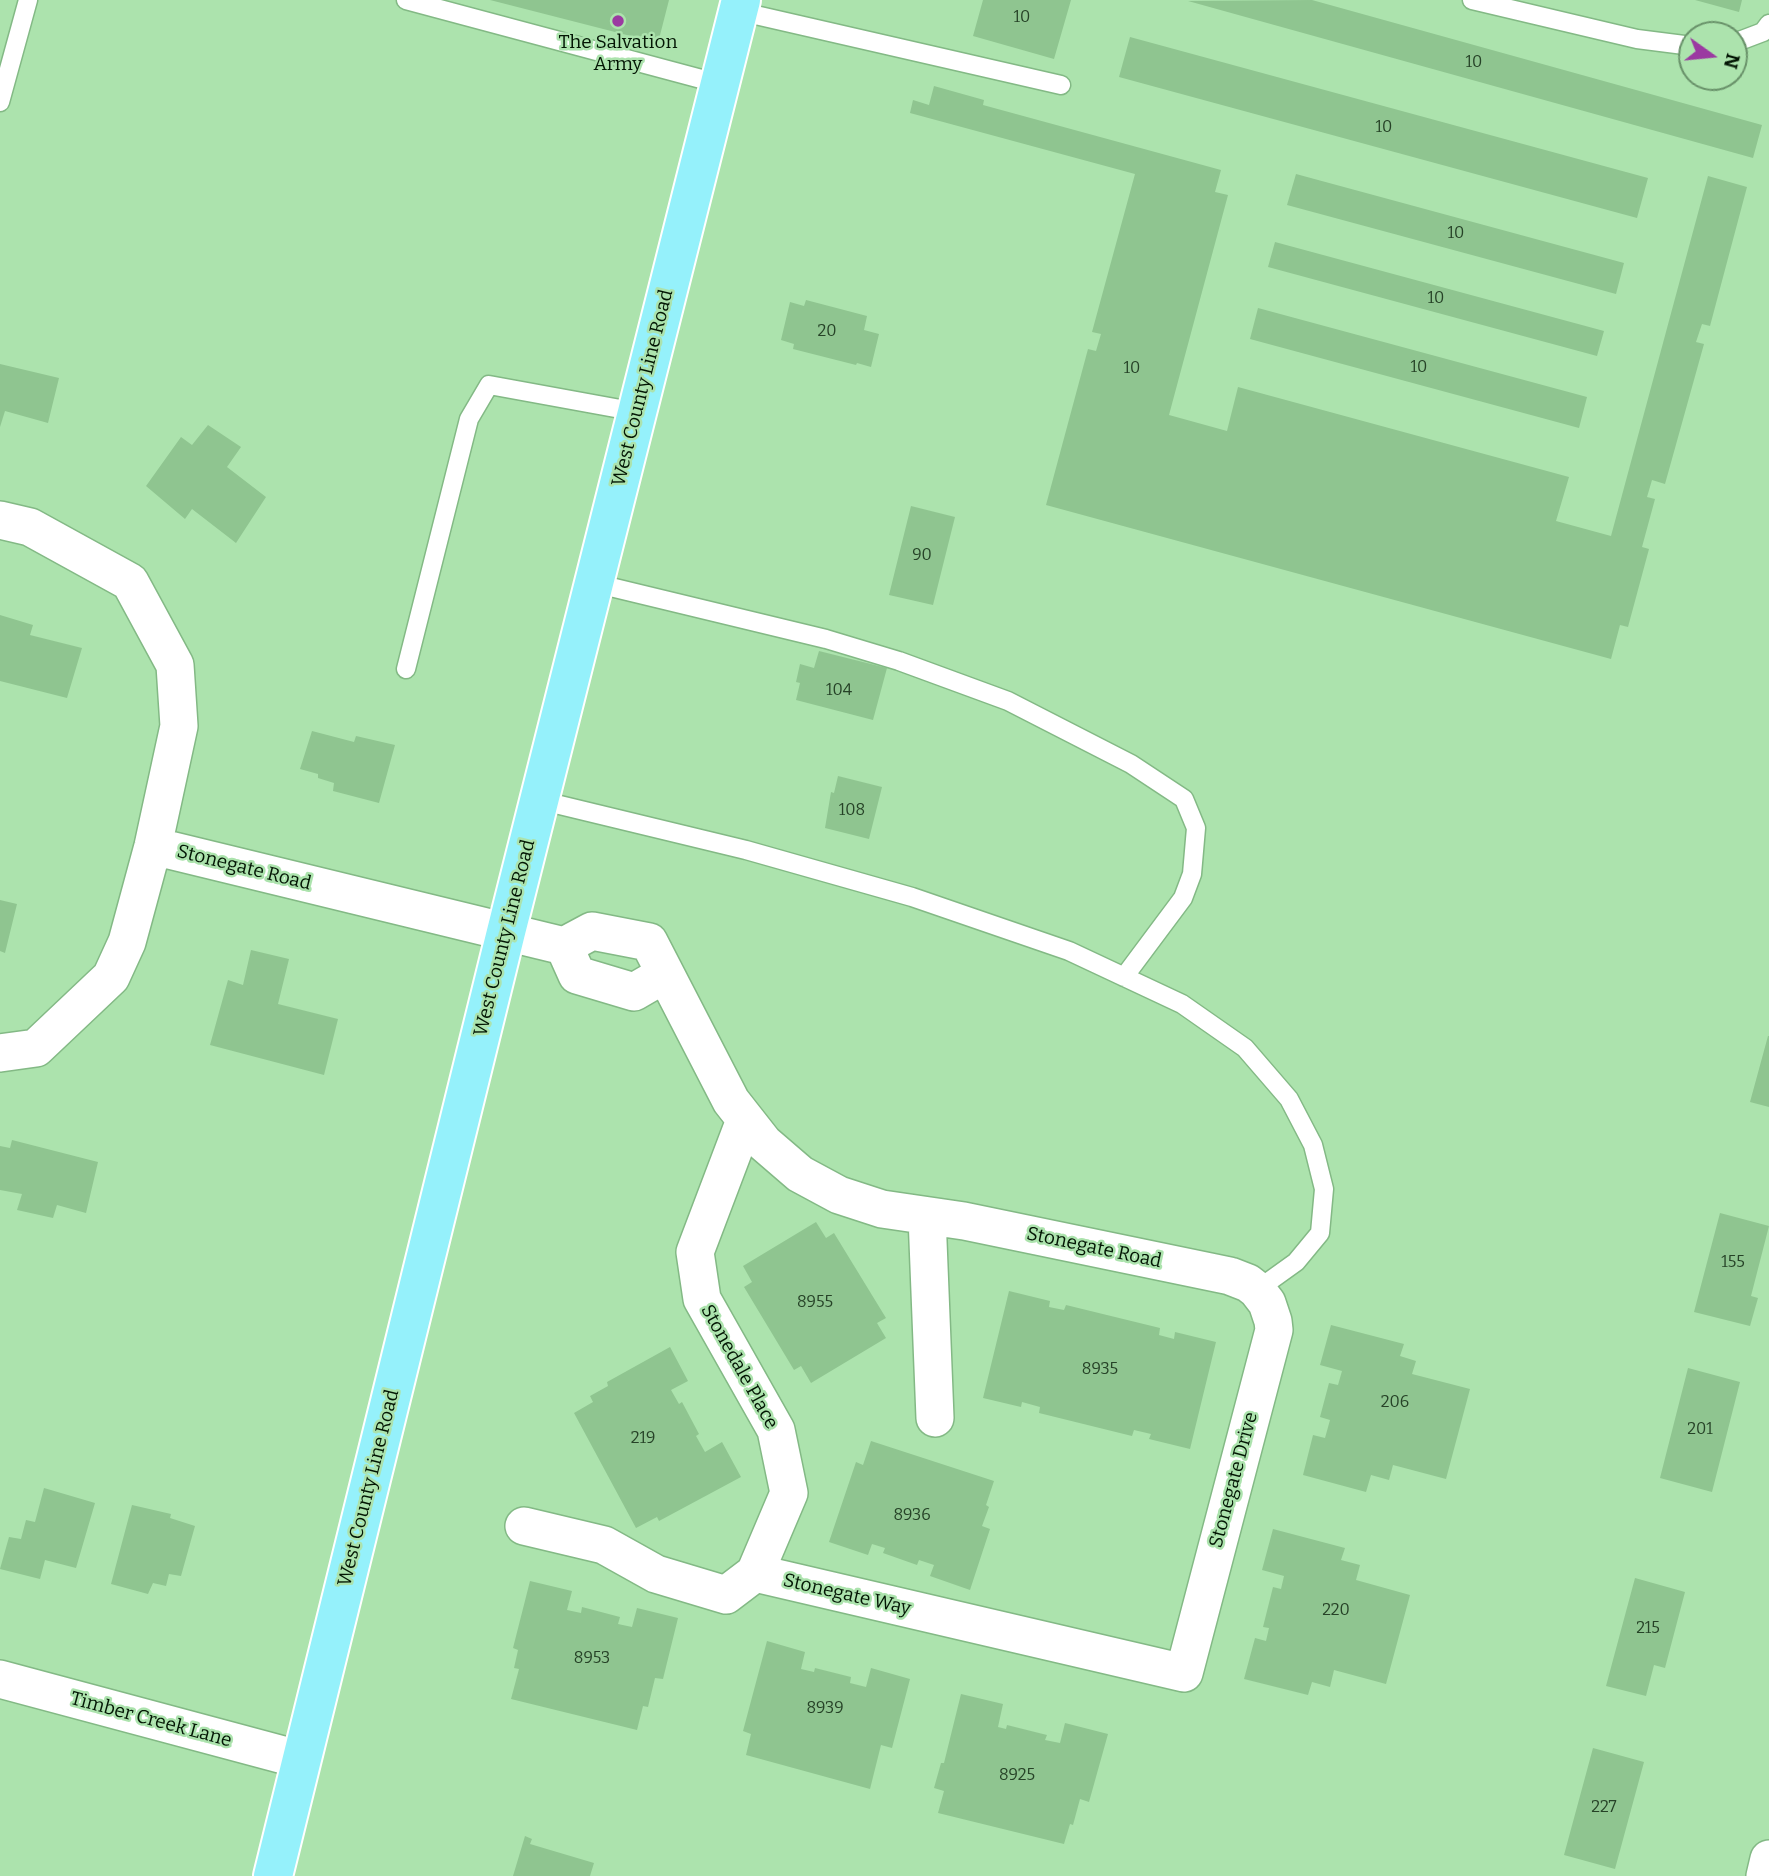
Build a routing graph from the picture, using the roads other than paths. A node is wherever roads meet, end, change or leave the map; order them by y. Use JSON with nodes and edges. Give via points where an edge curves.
{"nodes":[{"id":1,"x":28,"y":0,"type":"edge"},
{"id":2,"x":406,"y":0,"type":"edge"},
{"id":3,"x":1472,"y":0,"type":"edge"},
{"id":4,"x":739,"y":5,"type":"edge"},
{"id":5,"x":1769,"y":24,"type":"edge"},
{"id":6,"x":1748,"y":38,"type":"edge"},
{"id":7,"x":1678,"y":44,"type":"edge"},
{"id":8,"x":720,"y":84,"type":"junction"},
{"id":9,"x":1061,"y":85,"type":"dead end"},
{"id":10,"x":0,"y":102,"type":"edge"},
{"id":11,"x":637,"y":412,"type":"junction"},
{"id":12,"x":0,"y":520,"type":"edge"},
{"id":13,"x":594,"y":583,"type":"junction"},
{"id":14,"x":406,"y":669,"type":"dead end"},
{"id":15,"x":539,"y":800,"type":"junction"},
{"id":16,"x":153,"y":846,"type":"junction"},
{"id":17,"x":506,"y":932,"type":"junction"},
{"id":18,"x":564,"y":946,"type":"junction"},
{"id":19,"x":665,"y":974,"type":"junction"},
{"id":20,"x":1124,"y":977,"type":"junction"},
{"id":21,"x":0,"y":1053,"type":"edge"},
{"id":22,"x":745,"y":1121,"type":"junction"},
{"id":23,"x":927,"y":1216,"type":"junction"},
{"id":24,"x":1257,"y":1290,"type":"junction"},
{"id":25,"x":935,"y":1418,"type":"dead end"},
{"id":26,"x":524,"y":1526,"type":"dead end"},
{"id":27,"x":755,"y":1573,"type":"junction"},
{"id":28,"x":1184,"y":1673,"type":"joint"},
{"id":29,"x":0,"y":1679,"type":"edge"},
{"id":30,"x":302,"y":1760,"type":"junction"},
{"id":31,"x":1769,"y":1859,"type":"edge"},
{"id":32,"x":273,"y":1876,"type":"edge"},
{"id":33,"x":1765,"y":1876,"type":"edge"}],
"edges":[{"from":1,"to":10,"type":"lane"},
{"from":2,"to":8,"type":"lane"},
{"from":3,"to":7,"type":"lane","via":[[1637,39]]},
{"from":4,"to":8,"type":"main road","name":"West County Line Road"},
{"from":4,"to":9,"type":"lane"},
{"from":5,"to":6,"type":"lane"},
{"from":8,"to":11,"type":"main road","name":"West County Line Road"},
{"from":11,"to":13,"type":"main road","name":"West County Line Road"},
{"from":11,"to":14,"type":"lane","via":[[489,385],[469,419]]},
{"from":12,"to":16,"type":"street","via":[[30,527],[130,582],[175,665],[179,726]]},
{"from":13,"to":15,"type":"main road","name":"West County Line Road"},
{"from":13,"to":20,"type":"lane","via":[[899,661],[1018,706],[1131,764],[1184,799],[1196,828],[1188,886]]},
{"from":15,"to":17,"type":"main road","name":"West County Line Road"},
{"from":15,"to":20,"type":"lane","via":[[746,850],[912,897],[1069,951]]},
{"from":16,"to":17,"type":"street","name":"Stonegate Road"},
{"from":16,"to":21,"type":"street","name":"Stonegate Road","via":[[127,942],[111,977],[36,1048]]},
{"from":17,"to":18,"type":"street","name":"Stonegate Road"},
{"from":17,"to":30,"type":"main road","name":"West County Line Road"},
{"from":18,"to":19,"type":"street","name":"Stonegate Road","via":[[592,932],[649,942]]},
{"from":18,"to":19,"type":"street","via":[[578,975],[634,992]]},
{"from":19,"to":22,"type":"street","name":"Stonegate Road"},
{"from":20,"to":24,"type":"lane","via":[[1182,1004],[1245,1048],[1289,1099],[1313,1145],[1324,1189],[1320,1233],[1296,1262]]},
{"from":22,"to":23,"type":"street","name":"Stonegate Road","via":[[782,1160],[822,1187],[867,1205]]},
{"from":22,"to":27,"type":"street","name":"Stonedale Place","via":[[695,1252],[702,1299],[776,1430],[789,1493]]},
{"from":23,"to":24,"type":"street","name":"Stonegate Road","via":[[1230,1276]]},
{"from":23,"to":25,"type":"street"},
{"from":24,"to":28,"type":"street","name":"Stonegate Drive","via":[[1267,1303],[1274,1330]]},
{"from":26,"to":27,"type":"street","via":[[604,1545],[656,1574],[726,1595]]},
{"from":27,"to":28,"type":"street","name":"Stonegate Way"},
{"from":29,"to":30,"type":"street","name":"Timber Creek Lane"},
{"from":30,"to":32,"type":"main road","name":"West County Line Road"},
{"from":31,"to":33,"type":"street"}]}
